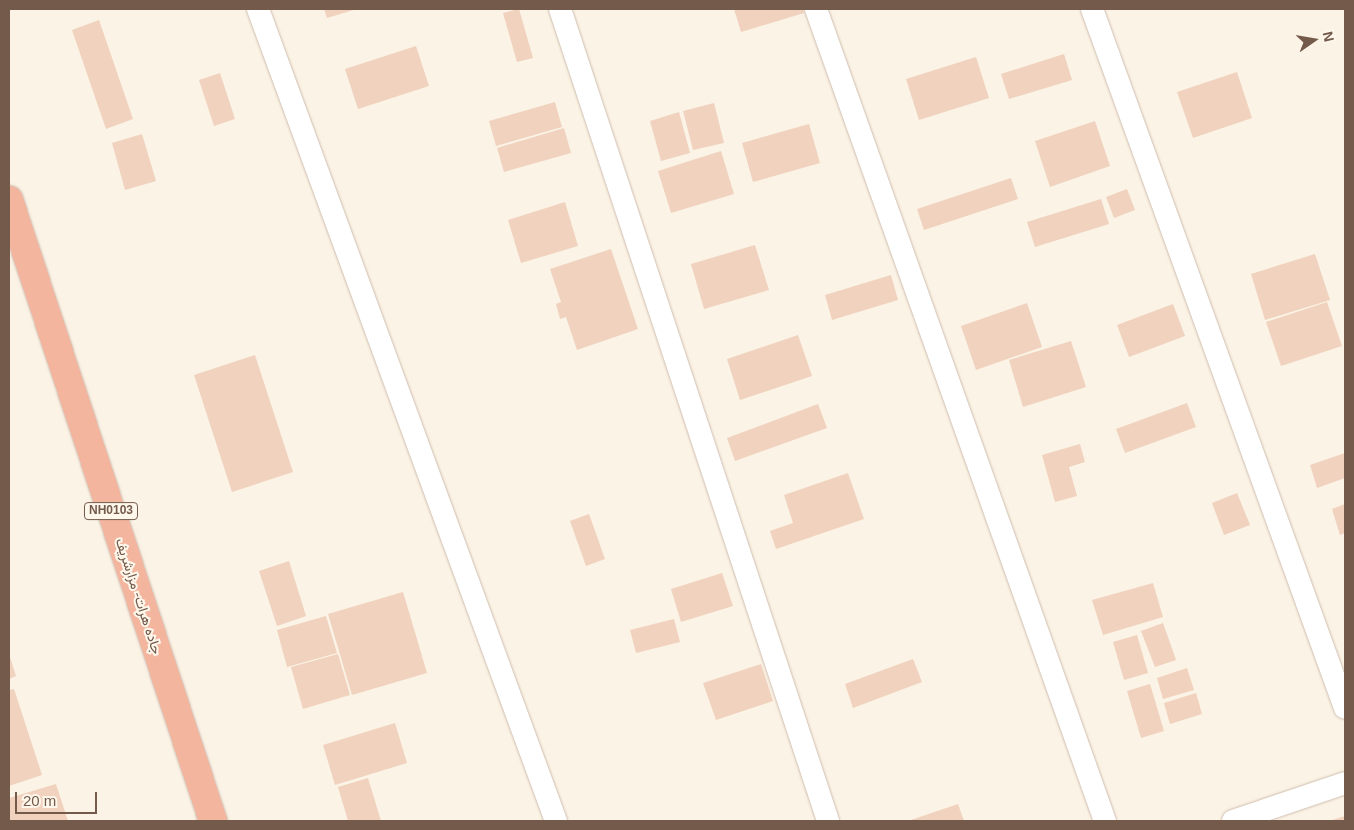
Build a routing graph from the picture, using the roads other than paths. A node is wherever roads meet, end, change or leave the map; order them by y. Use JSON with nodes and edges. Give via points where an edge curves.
{"nodes":[{"id":1,"x":258,"y":9,"type":"edge"},
{"id":2,"x":560,"y":9,"type":"edge"},
{"id":3,"x":816,"y":9,"type":"edge"},
{"id":4,"x":1092,"y":9,"type":"edge"},
{"id":5,"x":9,"y":200,"type":"edge"},
{"id":6,"x":1345,"y":708,"type":"edge"},
{"id":7,"x":1345,"y":783,"type":"edge"},
{"id":8,"x":213,"y":821,"type":"edge"},
{"id":9,"x":556,"y":821,"type":"edge"},
{"id":10,"x":828,"y":821,"type":"edge"},
{"id":11,"x":1105,"y":821,"type":"edge"},
{"id":12,"x":1233,"y":821,"type":"edge"}],
"edges":[{"from":1,"to":9,"type":"street"},
{"from":2,"to":10,"type":"street"},
{"from":3,"to":11,"type":"street"},
{"from":4,"to":6,"type":"street"},
{"from":5,"to":8,"type":"highway","name":"جاده هرات- مزارشریف","number":"NH0103"},
{"from":7,"to":12,"type":"street"}]}
